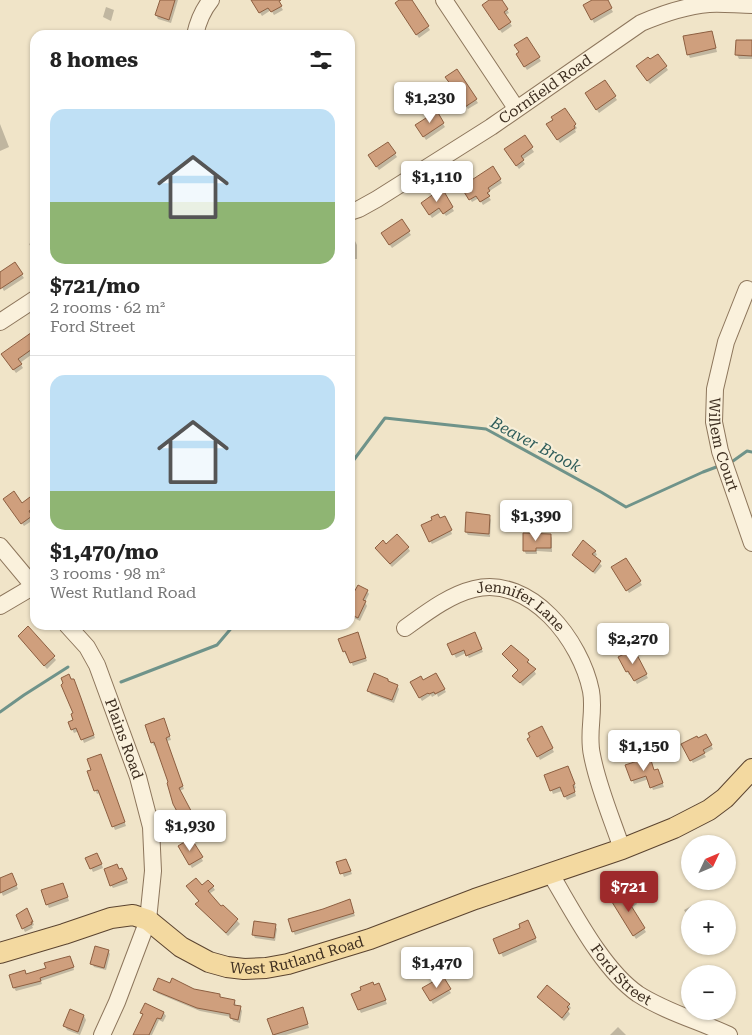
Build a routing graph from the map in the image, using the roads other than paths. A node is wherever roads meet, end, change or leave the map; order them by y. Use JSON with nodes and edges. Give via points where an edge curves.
{"nodes":[{"id":1,"x":211,"y":0,"type":"edge"},
{"id":2,"x":444,"y":0,"type":"edge"},
{"id":3,"x":752,"y":5,"type":"edge"},
{"id":4,"x":196,"y":30,"type":"edge"},
{"id":5,"x":516,"y":108,"type":"junction"},
{"id":6,"x":355,"y":210,"type":"edge"},
{"id":7,"x":747,"y":289,"type":"dead end"},
{"id":8,"x":30,"y":302,"type":"edge"},
{"id":9,"x":0,"y":322,"type":"edge"},
{"id":10,"x":752,"y":543,"type":"edge"},
{"id":11,"x":0,"y":546,"type":"edge"},
{"id":12,"x":30,"y":582,"type":"edge"},
{"id":13,"x":30,"y":589,"type":"edge"},
{"id":14,"x":0,"y":606,"type":"edge"},
{"id":15,"x":405,"y":628,"type":"dead end"},
{"id":16,"x":72,"y":630,"type":"edge"},
{"id":17,"x":752,"y":768,"type":"edge"},
{"id":18,"x":622,"y":849,"type":"junction"},
{"id":19,"x":550,"y":874,"type":"junction"},
{"id":20,"x":148,"y":920,"type":"junction"},
{"id":21,"x":0,"y":953,"type":"edge"},
{"id":22,"x":718,"y":1033,"type":"edge"},
{"id":23,"x":102,"y":1035,"type":"edge"}],
"edges":[{"from":1,"to":4,"type":"street"},
{"from":2,"to":5,"type":"street"},
{"from":3,"to":5,"type":"street","name":"Cornfield Road","via":[[709,4],[679,9],[641,23]]},
{"from":5,"to":6,"type":"street","name":"Cornfield Road","via":[[378,199]]},
{"from":7,"to":10,"type":"street","name":"Willem Court","via":[[726,342],[715,389],[714,422],[720,451]]},
{"from":8,"to":9,"type":"street"},
{"from":11,"to":12,"type":"street"},
{"from":13,"to":14,"type":"street"},
{"from":15,"to":18,"type":"street","name":"Jennifer Lane","via":[[458,594],[474,588],[503,588],[520,594],[550,616],[579,654],[588,681],[592,758]]},
{"from":16,"to":20,"type":"street","name":"Plains Road","via":[[97,665],[147,806],[153,871]]},
{"from":17,"to":18,"type":"main road","name":"West Rutland Road","via":[[709,810]]},
{"from":18,"to":19,"type":"main road","name":"West Rutland Road"},
{"from":19,"to":20,"type":"main road","name":"West Rutland Road","via":[[361,942],[266,968],[244,969],[209,962],[181,947]]},
{"from":19,"to":22,"type":"street","name":"Ford Street","via":[[604,961],[620,979],[652,1002]]},
{"from":20,"to":21,"type":"main road","via":[[133,915],[111,918]]},
{"from":20,"to":23,"type":"street","name":"Plains Road"}]}
